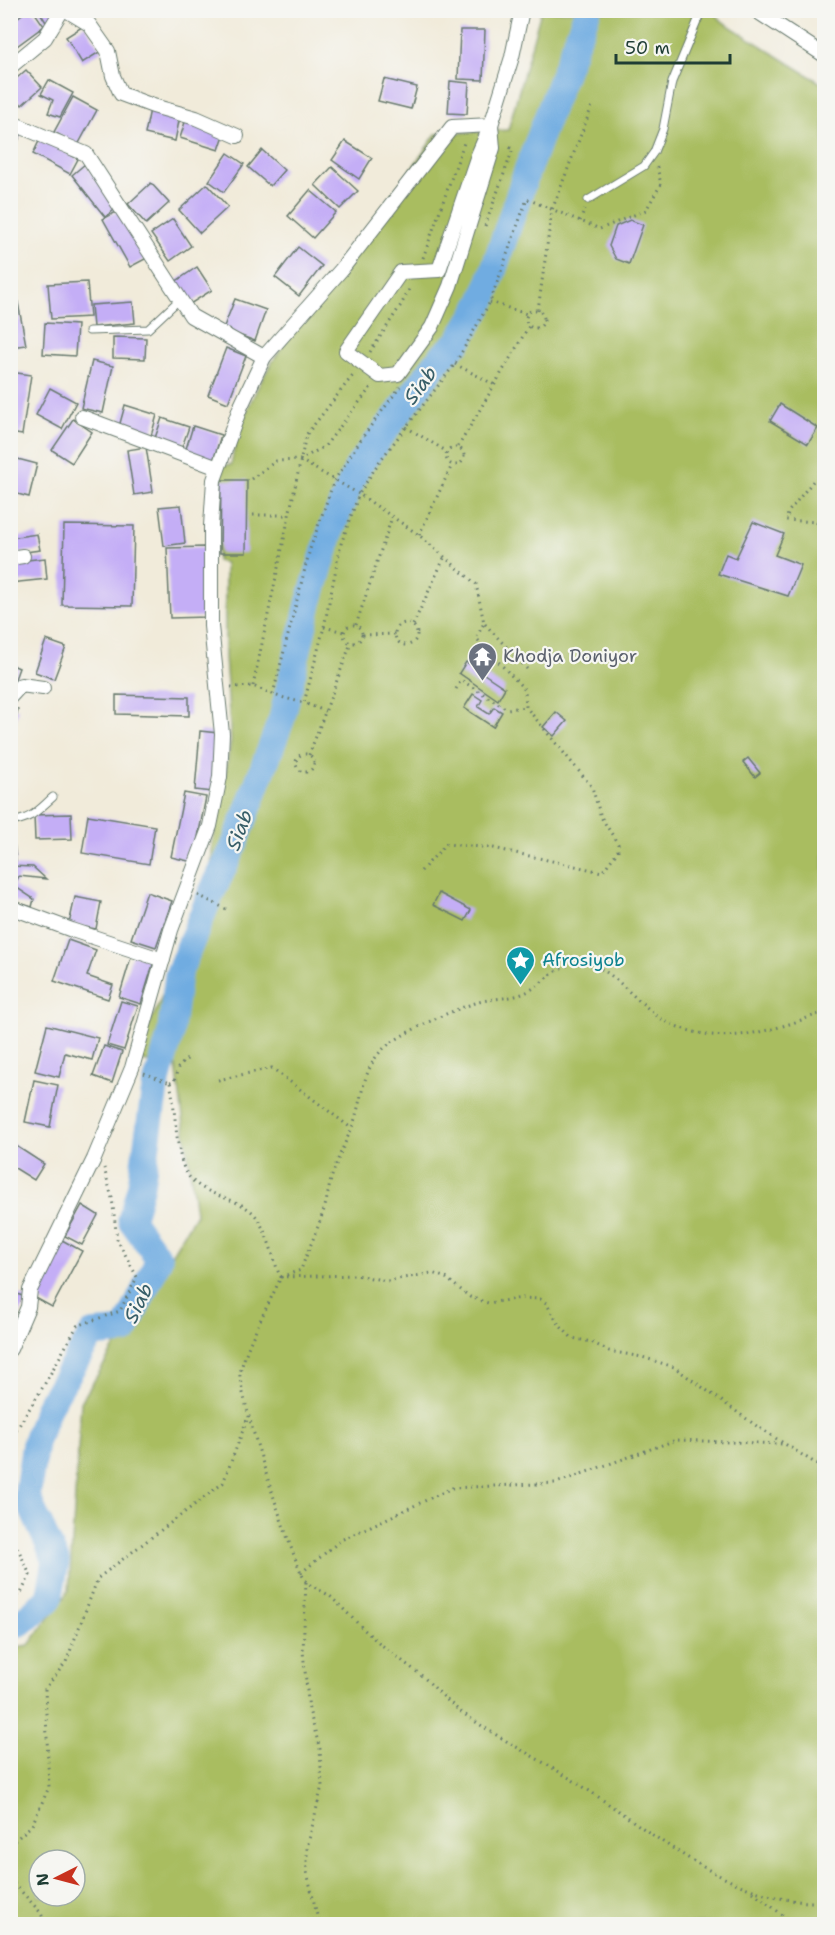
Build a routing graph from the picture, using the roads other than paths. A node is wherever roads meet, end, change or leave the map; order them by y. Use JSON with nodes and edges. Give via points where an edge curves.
{"nodes":[{"id":1,"x":64,"y":10,"type":"edge"},
{"id":2,"x":522,"y":10,"type":"edge"},
{"id":3,"x":702,"y":10,"type":"edge"},
{"id":4,"x":755,"y":10,"type":"edge"},
{"id":5,"x":825,"y":55,"type":"edge"},
{"id":6,"x":10,"y":67,"type":"edge"},
{"id":7,"x":10,"y":122,"type":"edge"},
{"id":8,"x":491,"y":125,"type":"junction"},
{"id":9,"x":237,"y":136,"type":"dead end"},
{"id":10,"x":588,"y":200,"type":"dead end"},
{"id":11,"x":180,"y":299,"type":"junction"},
{"id":12,"x":89,"y":331,"type":"dead end"},
{"id":13,"x":264,"y":357,"type":"junction"},
{"id":14,"x":82,"y":417,"type":"dead end"},
{"id":15,"x":218,"y":468,"type":"junction"},
{"id":16,"x":43,"y":688,"type":"dead end"},
{"id":17,"x":10,"y":697,"type":"edge"},
{"id":18,"x":53,"y":797,"type":"dead end"},
{"id":19,"x":10,"y":822,"type":"edge"},
{"id":20,"x":10,"y":907,"type":"edge"},
{"id":21,"x":163,"y":960,"type":"junction"},
{"id":22,"x":10,"y":1349,"type":"edge"}],
"edges":[{"from":1,"to":6,"type":"street","via":[[45,38]]},
{"from":1,"to":9,"type":"street","via":[[89,24],[108,51],[121,94]]},
{"from":2,"to":8,"type":"street"},
{"from":3,"to":10,"type":"lane","via":[[672,82],[654,152],[644,166]]},
{"from":4,"to":5,"type":"street"},
{"from":7,"to":11,"type":"street","via":[[86,154]]},
{"from":8,"to":8,"type":"street","via":[[493,148],[453,277],[432,327],[398,374],[380,376],[346,351],[401,272],[439,270],[477,155]]},
{"from":8,"to":13,"type":"street","via":[[452,127],[341,270]]},
{"from":11,"to":12,"type":"lane","via":[[148,329]]},
{"from":11,"to":13,"type":"street","via":[[191,316]]},
{"from":13,"to":15,"type":"street"},
{"from":14,"to":15,"type":"street"},
{"from":15,"to":21,"type":"street","via":[[211,526],[211,626],[222,734],[220,777],[210,826]]},
{"from":16,"to":17,"type":"street","via":[[21,685]]},
{"from":18,"to":19,"type":"lane","via":[[34,815]]},
{"from":20,"to":21,"type":"street"},
{"from":21,"to":22,"type":"street","via":[[132,1068],[63,1227],[30,1290],[28,1307]]}]}
